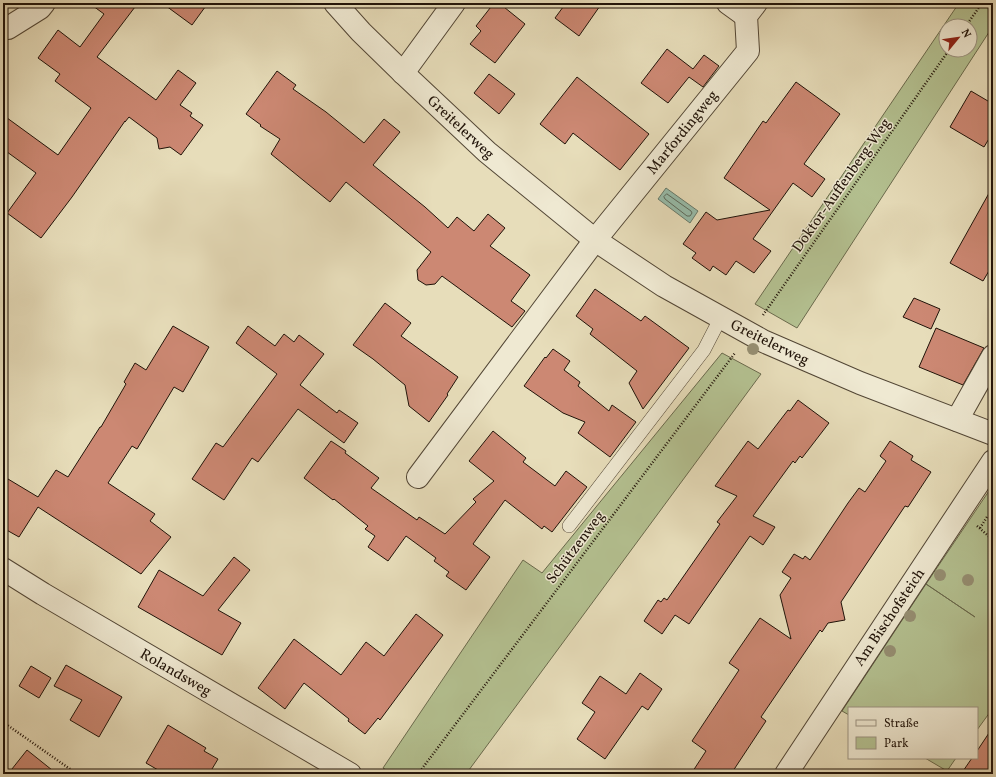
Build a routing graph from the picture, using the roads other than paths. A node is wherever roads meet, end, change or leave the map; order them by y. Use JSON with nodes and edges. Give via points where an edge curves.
{"nodes":[{"id":1,"x":44,"y":3,"type":"edge"},
{"id":2,"x":335,"y":3,"type":"edge"},
{"id":3,"x":454,"y":3,"type":"edge"},
{"id":4,"x":728,"y":3,"type":"edge"},
{"id":5,"x":751,"y":10,"type":"edge"},
{"id":6,"x":8,"y":28,"type":"dead end"},
{"id":7,"x":403,"y":73,"type":"junction"},
{"id":8,"x":595,"y":240,"type":"junction"},
{"id":9,"x":721,"y":317,"type":"junction"},
{"id":10,"x":993,"y":356,"type":"edge"},
{"id":11,"x":957,"y":420,"type":"junction"},
{"id":12,"x":993,"y":434,"type":"edge"},
{"id":13,"x":993,"y":461,"type":"edge"},
{"id":14,"x":418,"y":477,"type":"dead end"},
{"id":15,"x":569,"y":526,"type":"dead end"},
{"id":16,"x":3,"y":569,"type":"edge"},
{"id":17,"x":350,"y":774,"type":"edge"},
{"id":18,"x":786,"y":774,"type":"edge"}],
"edges":[{"from":1,"to":6,"type":"street"},
{"from":2,"to":7,"type":"street","name":"Greitelerweg"},
{"from":3,"to":7,"type":"street"},
{"from":4,"to":5,"type":"street","name":"Marfordingweg"},
{"from":5,"to":8,"type":"street","name":"Marfordingweg","via":[[748,51]]},
{"from":7,"to":8,"type":"street","name":"Greitelerweg","via":[[487,152]]},
{"from":8,"to":9,"type":"street","name":"Greitelerweg","via":[[664,286]]},
{"from":8,"to":14,"type":"street"},
{"from":9,"to":11,"type":"street","name":"Greitelerweg","via":[[763,341],[860,383]]},
{"from":9,"to":15,"type":"lane","via":[[704,350]]},
{"from":10,"to":11,"type":"street"},
{"from":11,"to":12,"type":"street","name":"Greitelerweg"},
{"from":13,"to":18,"type":"street","name":"Am Bischofsteich"},
{"from":16,"to":17,"type":"street","name":"Rolandsweg"}]}
